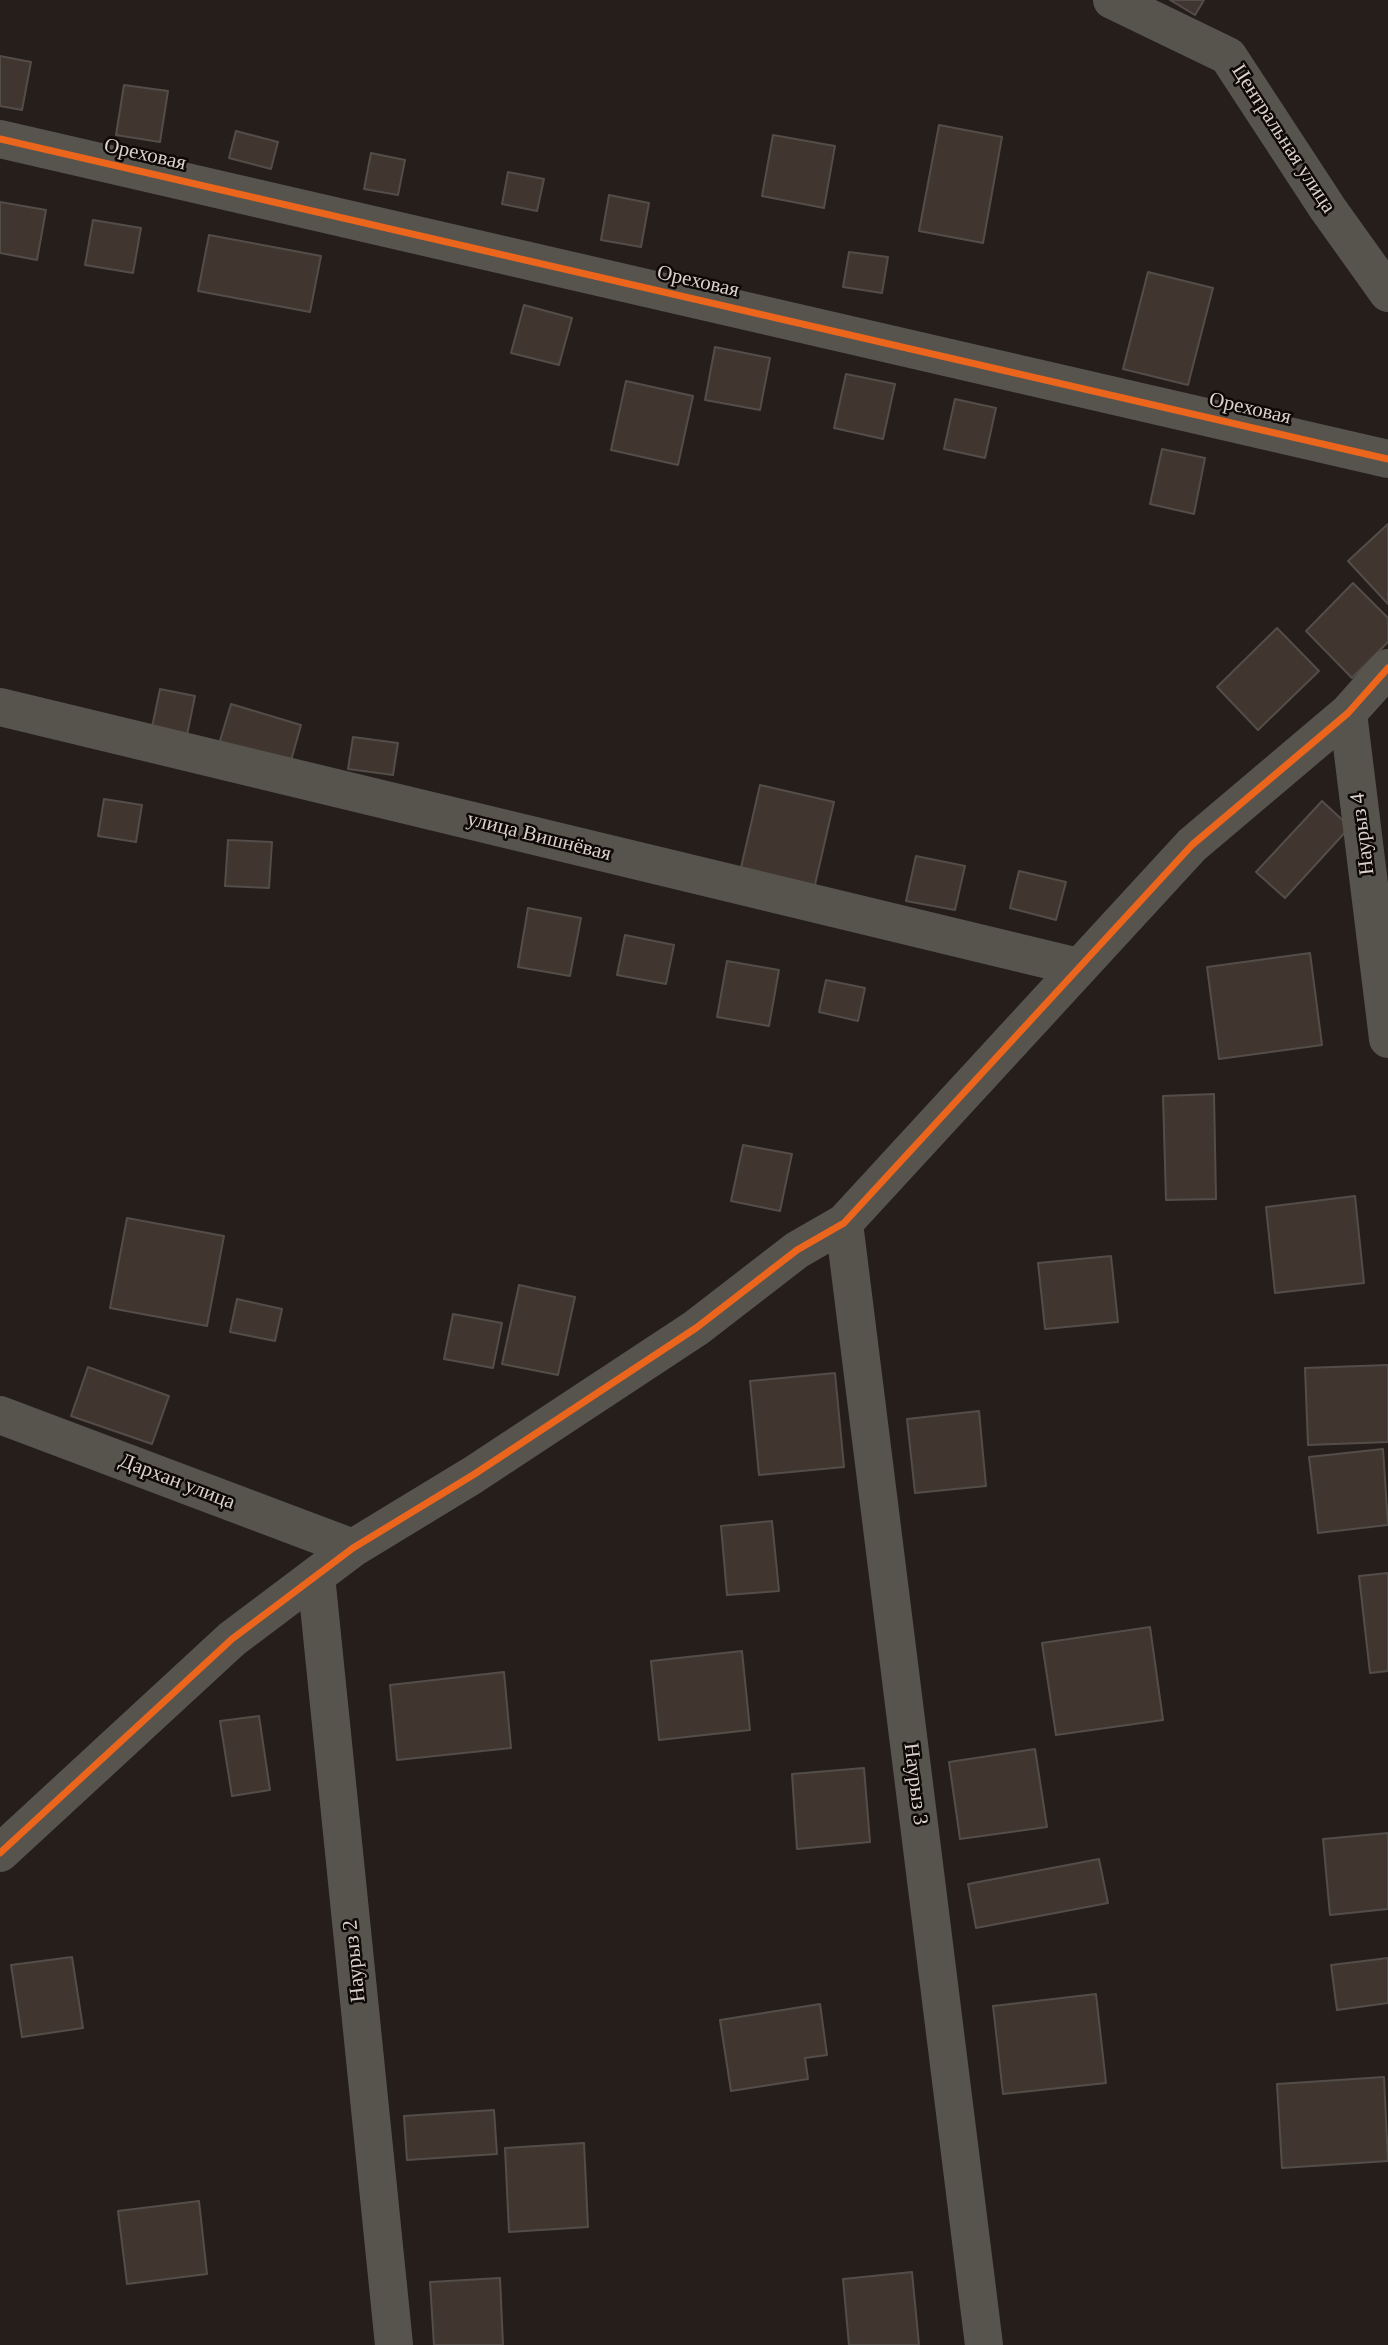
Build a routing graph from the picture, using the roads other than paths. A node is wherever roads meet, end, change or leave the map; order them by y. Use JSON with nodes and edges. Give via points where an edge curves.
{"nodes":[{"id":1,"x":1112,"y":0,"type":"edge"},
{"id":2,"x":0,"y":139,"type":"edge"},
{"id":3,"x":1388,"y":293,"type":"edge"},
{"id":4,"x":1388,"y":459,"type":"edge"},
{"id":5,"x":1388,"y":668,"type":"edge"},
{"id":6,"x":0,"y":707,"type":"edge"},
{"id":7,"x":1348,"y":713,"type":"junction"},
{"id":8,"x":1078,"y":967,"type":"junction"},
{"id":9,"x":1388,"y":1039,"type":"edge"},
{"id":10,"x":844,"y":1223,"type":"junction"},
{"id":11,"x":0,"y":1415,"type":"edge"},
{"id":12,"x":353,"y":1548,"type":"junction"},
{"id":13,"x":316,"y":1576,"type":"junction"},
{"id":14,"x":0,"y":1853,"type":"edge"},
{"id":15,"x":394,"y":2345,"type":"edge"},
{"id":16,"x":985,"y":2345,"type":"edge"}],
"edges":[{"from":1,"to":3,"type":"street","name":"Центральная улица","via":[[1228,56]]},
{"from":2,"to":4,"type":"street","name":"Ореховая"},
{"from":5,"to":7,"type":"street"},
{"from":6,"to":8,"type":"street","name":"улица Вишнёвая"},
{"from":7,"to":8,"type":"street","via":[[1192,845]]},
{"from":7,"to":9,"type":"street","name":"Наурыз 4"},
{"from":8,"to":10,"type":"street"},
{"from":10,"to":12,"type":"street","via":[[797,1250],[696,1328]]},
{"from":10,"to":16,"type":"street","name":"Наурыз 3"},
{"from":11,"to":12,"type":"street","name":"Дархан улица"},
{"from":12,"to":13,"type":"street"},
{"from":13,"to":14,"type":"street","via":[[232,1639]]},
{"from":13,"to":15,"type":"street","name":"Наурыз 2"}]}
